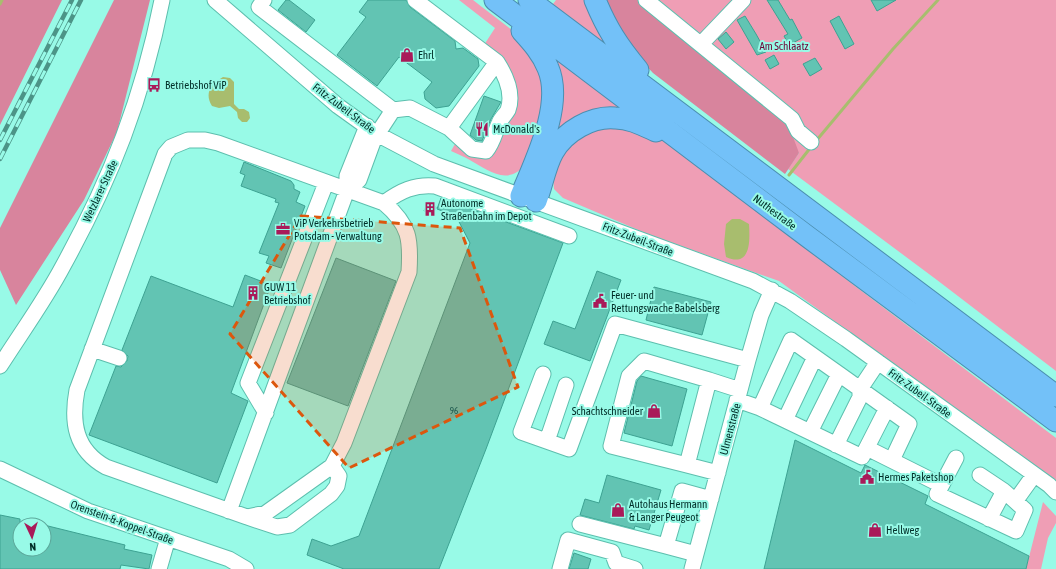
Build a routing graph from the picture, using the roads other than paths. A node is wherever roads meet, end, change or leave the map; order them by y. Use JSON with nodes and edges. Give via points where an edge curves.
{"nodes":[{"id":1,"x":162,"y":0,"type":"edge"},
{"id":2,"x":215,"y":0,"type":"edge"},
{"id":3,"x":415,"y":0,"type":"edge"},
{"id":4,"x":495,"y":0,"type":"edge"},
{"id":5,"x":529,"y":0,"type":"edge"},
{"id":6,"x":595,"y":0,"type":"edge"},
{"id":7,"x":646,"y":0,"type":"edge"},
{"id":8,"x":743,"y":0,"type":"edge"},
{"id":9,"x":257,"y":2,"type":"edge"},
{"id":10,"x":701,"y":44,"type":"junction"},
{"id":11,"x":497,"y":62,"type":"junction"},
{"id":12,"x":664,"y":99,"type":"junction"},
{"id":13,"x":393,"y":110,"type":"junction"},
{"id":14,"x":449,"y":128,"type":"junction"},
{"id":15,"x":372,"y":130,"type":"junction"},
{"id":16,"x":811,"y":142,"type":"dead end"},
{"id":17,"x":684,"y":143,"type":"junction"},
{"id":18,"x":326,"y":183,"type":"junction"},
{"id":19,"x":347,"y":190,"type":"junction"},
{"id":20,"x":529,"y":199,"type":"junction"},
{"id":21,"x":384,"y":203,"type":"junction"},
{"id":22,"x":569,"y":236,"type":"dead end"},
{"id":23,"x":772,"y":290,"type":"junction"},
{"id":24,"x":92,"y":349,"type":"junction"},
{"id":25,"x":815,"y":357,"type":"junction"},
{"id":26,"x":119,"y":358,"type":"dead end"},
{"id":27,"x":748,"y":360,"type":"junction"},
{"id":28,"x":878,"y":362,"type":"junction"},
{"id":29,"x":0,"y":366,"type":"edge"},
{"id":30,"x":543,"y":374,"type":"dead end"},
{"id":31,"x":839,"y":374,"type":"junction"},
{"id":32,"x":709,"y":380,"type":"junction"},
{"id":33,"x":566,"y":385,"type":"dead end"},
{"id":34,"x":860,"y":389,"type":"junction"},
{"id":35,"x":738,"y":395,"type":"junction"},
{"id":36,"x":1056,"y":396,"type":"edge"},
{"id":37,"x":760,"y":408,"type":"junction"},
{"id":38,"x":887,"y":408,"type":"junction"},
{"id":39,"x":266,"y":413,"type":"junction"},
{"id":40,"x":785,"y":420,"type":"junction"},
{"id":41,"x":1056,"y":421,"type":"edge"},
{"id":42,"x":810,"y":432,"type":"junction"},
{"id":43,"x":546,"y":441,"type":"junction"},
{"id":44,"x":836,"y":445,"type":"junction"},
{"id":45,"x":867,"y":448,"type":"junction"},
{"id":46,"x":956,"y":458,"type":"dead end"},
{"id":47,"x":892,"y":460,"type":"junction"},
{"id":48,"x":687,"y":465,"type":"junction"},
{"id":49,"x":332,"y":466,"type":"junction"},
{"id":50,"x":0,"y":469,"type":"edge"},
{"id":51,"x":718,"y":473,"type":"junction"},
{"id":52,"x":980,"y":474,"type":"dead end"},
{"id":53,"x":1034,"y":475,"type":"junction"},
{"id":54,"x":941,"y":485,"type":"junction"},
{"id":55,"x":1056,"y":492,"type":"edge"},
{"id":56,"x":1010,"y":495,"type":"junction"},
{"id":57,"x":711,"y":499,"type":"junction"},
{"id":58,"x":229,"y":511,"type":"junction"},
{"id":59,"x":247,"y":517,"type":"junction"},
{"id":60,"x":989,"y":519,"type":"junction"},
{"id":61,"x":580,"y":524,"type":"dead end"},
{"id":62,"x":168,"y":538,"type":"junction"},
{"id":63,"x":666,"y":546,"type":"junction"},
{"id":64,"x":696,"y":554,"type":"junction"},
{"id":65,"x":159,"y":569,"type":"edge"},
{"id":66,"x":246,"y":569,"type":"edge"},
{"id":67,"x":560,"y":569,"type":"edge"},
{"id":68,"x":635,"y":569,"type":"edge"},
{"id":69,"x":692,"y":569,"type":"edge"}],
"edges":[{"from":1,"to":29,"type":"street","name":"Wetzlarer Straße","via":[[143,82],[113,166],[63,267]]},
{"from":2,"to":15,"type":"street","name":"Fritz-Zubeil-Straße","via":[[311,84]]},
{"from":3,"to":11,"type":"street"},
{"from":4,"to":17,"type":"highway","name":"Nuthestraße"},
{"from":4,"to":20,"type":"highway","via":[[540,52],[549,69],[553,91],[548,124]]},
{"from":5,"to":12,"type":"highway","name":"Nuthestraße"},
{"from":6,"to":12,"type":"highway","via":[[617,46]]},
{"from":7,"to":10,"type":"street"},
{"from":8,"to":10,"type":"street"},
{"from":9,"to":13,"type":"street"},
{"from":10,"to":16,"type":"street","via":[[792,119],[798,131]]},
{"from":11,"to":14,"type":"street"},
{"from":11,"to":14,"type":"street","via":[[510,88],[508,110],[501,118],[490,147],[486,151],[472,149]]},
{"from":12,"to":36,"type":"highway","name":"Nuthestraße"},
{"from":13,"to":14,"type":"street","via":[[410,108]]},
{"from":13,"to":15,"type":"street"},
{"from":15,"to":19,"type":"street","via":[[359,180]]},
{"from":15,"to":20,"type":"street","name":"Fritz-Zubeil-Straße","via":[[434,164]]},
{"from":17,"to":20,"type":"highway","via":[[634,122],[615,118],[596,120],[571,132],[553,152]]},
{"from":17,"to":41,"type":"highway","name":"Nuthestraße"},
{"from":18,"to":19,"type":"street"},
{"from":18,"to":24,"type":"street","via":[[211,141],[188,140],[171,147],[165,154]]},
{"from":18,"to":39,"type":"street","via":[[248,383]]},
{"from":19,"to":21,"type":"street"},
{"from":19,"to":39,"type":"street"},
{"from":20,"to":23,"type":"street","name":"Fritz-Zubeil-Straße"},
{"from":21,"to":22,"type":"street","via":[[407,189],[420,185],[435,186]]},
{"from":21,"to":49,"type":"street","via":[[398,215],[406,229],[411,246],[409,272],[344,443]]},
{"from":23,"to":27,"type":"street","name":"Ulmenstraße","via":[[761,315]]},
{"from":23,"to":28,"type":"street","name":"Fritz-Zubeil-Straße"},
{"from":24,"to":26,"type":"street"},
{"from":24,"to":58,"type":"street","via":[[77,390],[73,410],[74,427],[92,458],[106,468]]},
{"from":25,"to":31,"type":"street"},
{"from":25,"to":37,"type":"street","via":[[791,340]]},
{"from":25,"to":40,"type":"street"},
{"from":27,"to":35,"type":"street","name":"Ulmenstraße"},
{"from":27,"to":43,"type":"street","via":[[615,324],[568,449]]},
{"from":28,"to":34,"type":"street"},
{"from":28,"to":53,"type":"street","name":"Fritz-Zubeil-Straße"},
{"from":30,"to":43,"type":"street","via":[[521,432]]},
{"from":31,"to":34,"type":"street"},
{"from":31,"to":42,"type":"street"},
{"from":32,"to":35,"type":"street"},
{"from":32,"to":48,"type":"street"},
{"from":32,"to":48,"type":"street","via":[[644,361],[629,376],[611,446]]},
{"from":33,"to":43,"type":"street"},
{"from":34,"to":38,"type":"street"},
{"from":34,"to":44,"type":"street","via":[[860,397]]},
{"from":35,"to":37,"type":"street"},
{"from":35,"to":51,"type":"street","name":"Ulmenstraße"},
{"from":37,"to":40,"type":"street"},
{"from":38,"to":45,"type":"street"},
{"from":38,"to":47,"type":"street","via":[[909,424]]},
{"from":39,"to":58,"type":"street"},
{"from":40,"to":42,"type":"street"},
{"from":42,"to":44,"type":"street"},
{"from":44,"to":45,"type":"street","via":[[862,458]]},
{"from":45,"to":47,"type":"street"},
{"from":46,"to":54,"type":"street"},
{"from":47,"to":54,"type":"street"},
{"from":48,"to":51,"type":"street"},
{"from":49,"to":59,"type":"street","via":[[266,513]]},
{"from":49,"to":59,"type":"street","via":[[339,476],[337,486],[331,494],[290,526],[277,527]]},
{"from":50,"to":62,"type":"street","name":"Orenstein-&-Koppel-Straße","via":[[81,508]]},
{"from":51,"to":57,"type":"street","name":"Ulmenstraße"},
{"from":52,"to":56,"type":"street"},
{"from":53,"to":55,"type":"street","name":"Fritz-Zubeil-Straße"},
{"from":53,"to":56,"type":"street"},
{"from":54,"to":60,"type":"street","via":[[937,494]]},
{"from":56,"to":60,"type":"street"},
{"from":56,"to":60,"type":"street","via":[[1025,510],[1016,531]]},
{"from":57,"to":63,"type":"street","via":[[682,491]]},
{"from":57,"to":64,"type":"street","name":"Ulmenstraße"},
{"from":58,"to":59,"type":"street"},
{"from":61,"to":63,"type":"street"},
{"from":62,"to":65,"type":"street"},
{"from":62,"to":66,"type":"street","name":"Orenstein-&-Koppel-Straße","via":[[229,559]]},
{"from":63,"to":64,"type":"street"},
{"from":64,"to":69,"type":"street","name":"Ulmenstraße"},
{"from":67,"to":68,"type":"street","via":[[568,540],[612,552],[616,563]]}]}
